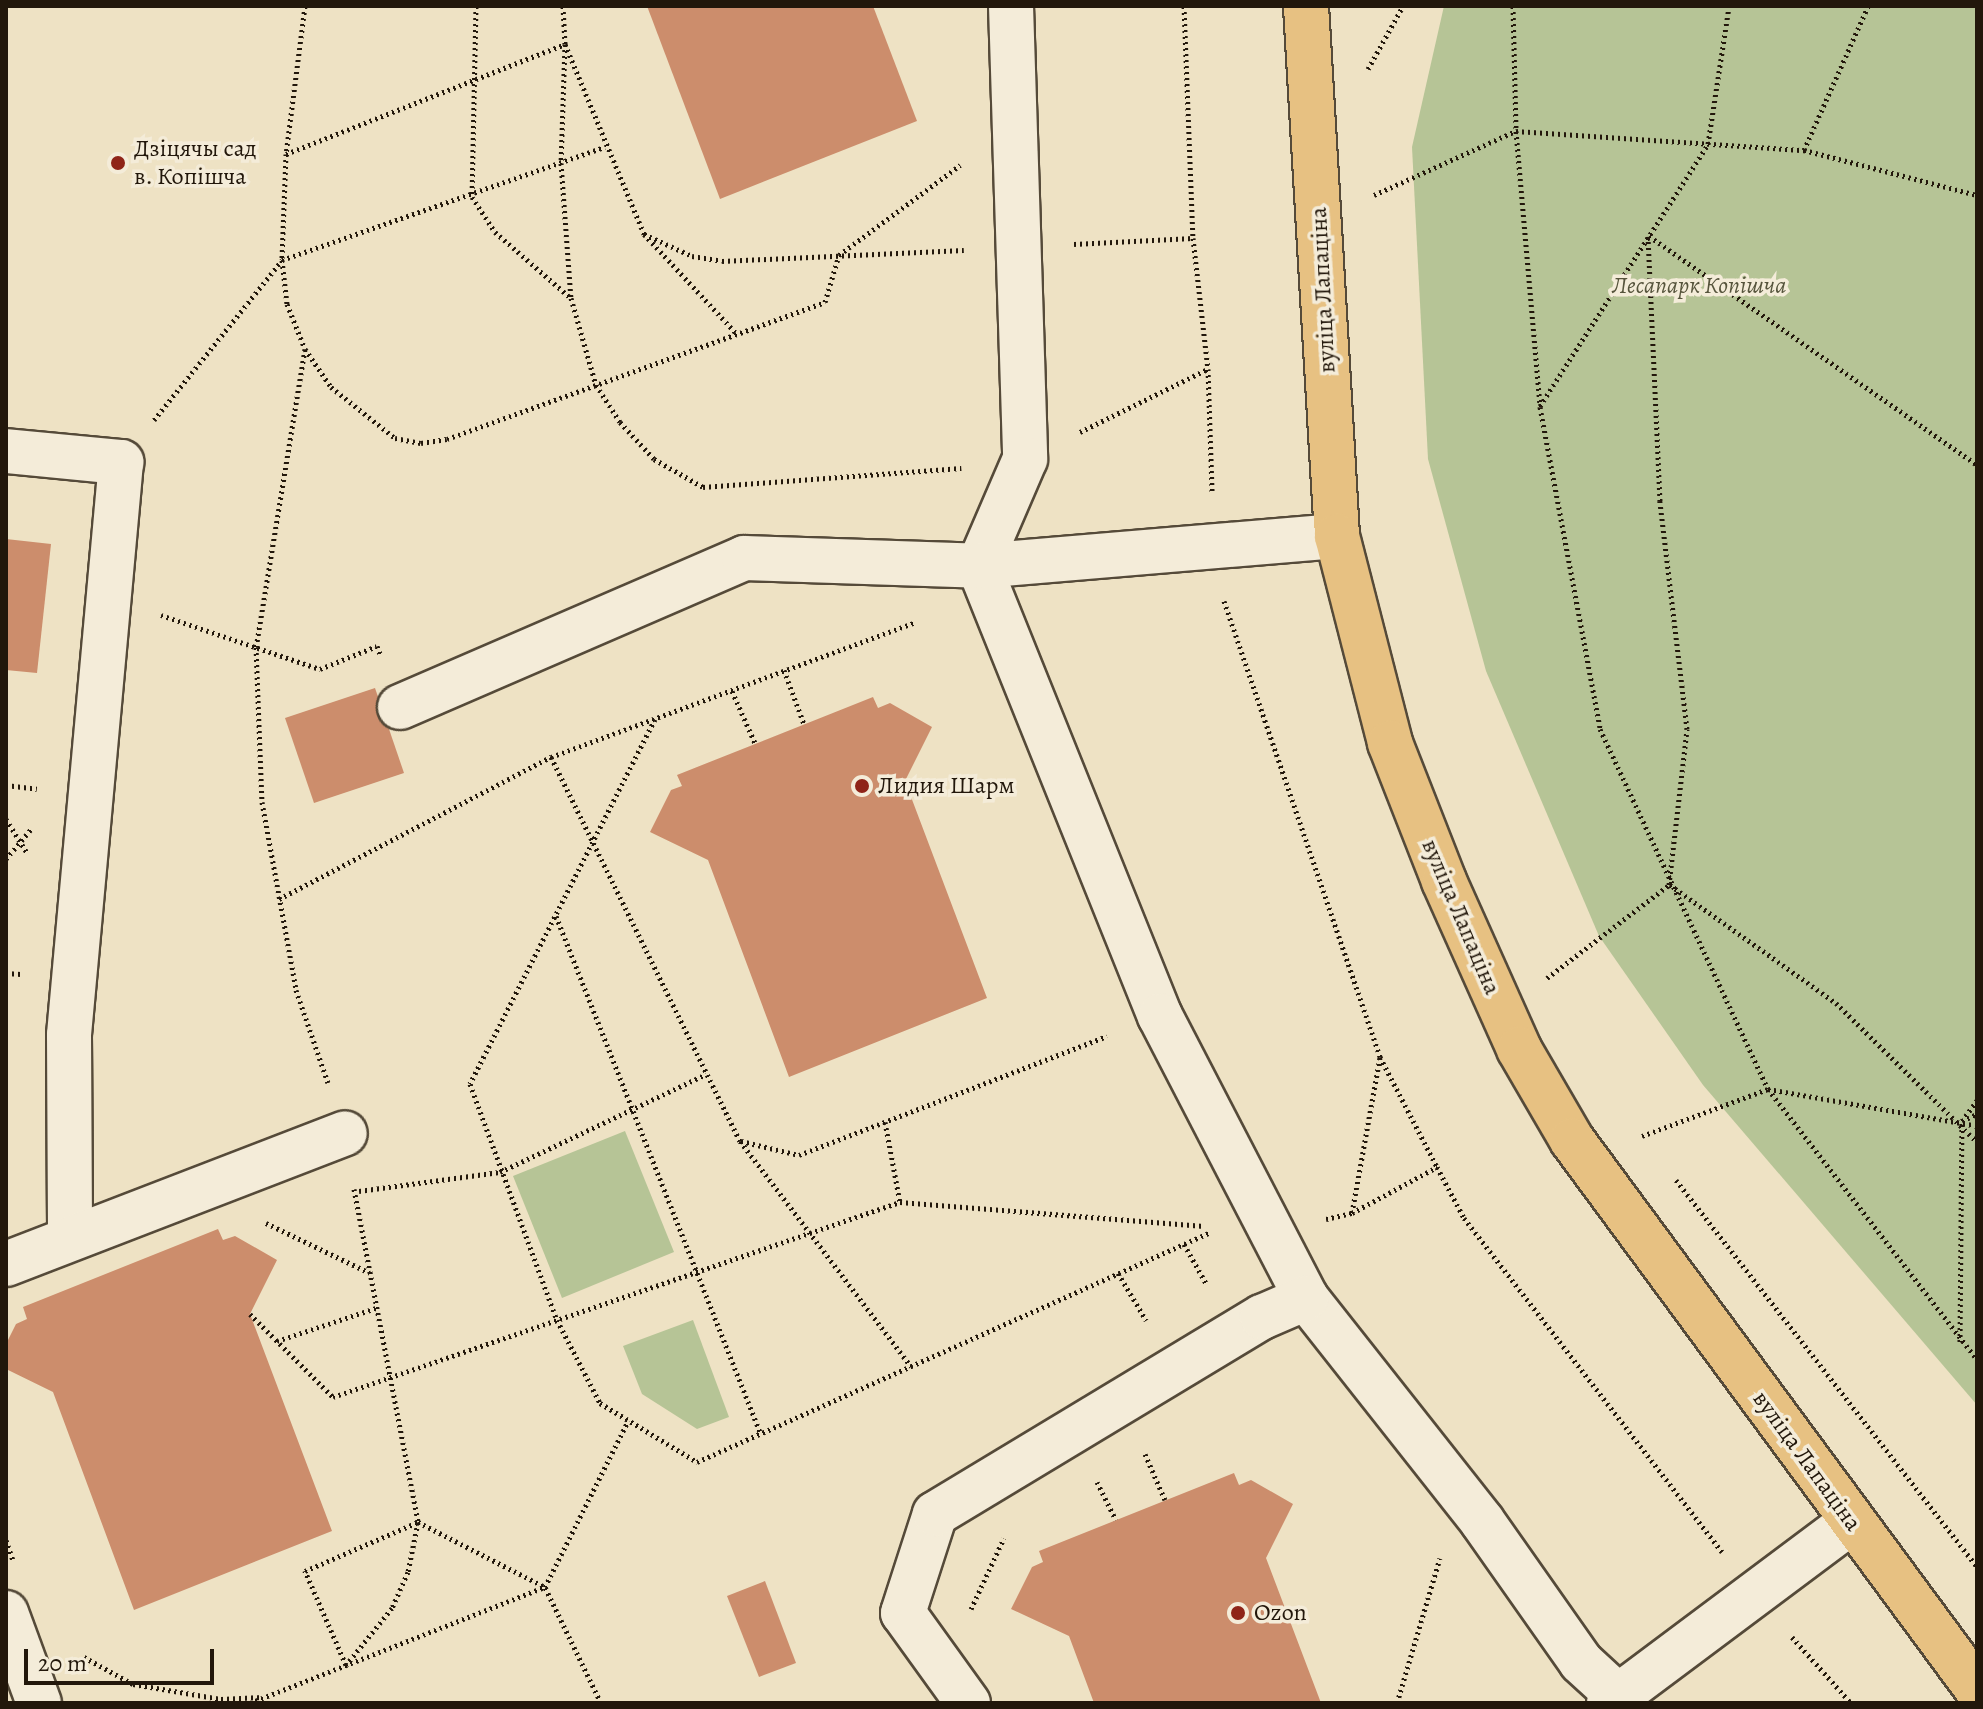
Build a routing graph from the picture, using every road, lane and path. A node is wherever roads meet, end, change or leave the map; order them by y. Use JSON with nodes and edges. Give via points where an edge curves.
{"nodes":[{"id":1,"x":305,"y":6,"type":"edge"},
{"id":2,"x":476,"y":6,"type":"edge"},
{"id":3,"x":563,"y":6,"type":"edge"},
{"id":4,"x":1011,"y":6,"type":"edge"},
{"id":5,"x":1306,"y":6,"type":"edge"},
{"id":6,"x":1403,"y":6,"type":"edge"},
{"id":7,"x":1513,"y":6,"type":"edge"},
{"id":8,"x":1729,"y":6,"type":"edge"},
{"id":9,"x":1868,"y":6,"type":"edge"},
{"id":10,"x":565,"y":44,"type":"junction"},
{"id":11,"x":1365,"y":73,"type":"dead end"},
{"id":12,"x":471,"y":77,"type":"junction"},
{"id":13,"x":1516,"y":131,"type":"junction"},
{"id":14,"x":1708,"y":144,"type":"junction"},
{"id":15,"x":605,"y":147,"type":"junction"},
{"id":16,"x":1804,"y":150,"type":"junction"},
{"id":17,"x":286,"y":154,"type":"junction"},
{"id":18,"x":964,"y":162,"type":"dead end"},
{"id":19,"x":561,"y":163,"type":"junction"},
{"id":20,"x":1369,"y":182,"type":"dead end"},
{"id":21,"x":1977,"y":195,"type":"edge"},
{"id":22,"x":472,"y":197,"type":"junction"},
{"id":23,"x":644,"y":234,"type":"junction"},
{"id":24,"x":1648,"y":236,"type":"junction"},
{"id":25,"x":1193,"y":238,"type":"dead end"},
{"id":26,"x":1017,"y":247,"type":"junction"},
{"id":27,"x":839,"y":255,"type":"junction"},
{"id":28,"x":282,"y":260,"type":"junction"},
{"id":29,"x":571,"y":298,"type":"junction"},
{"id":30,"x":737,"y":334,"type":"junction"},
{"id":31,"x":305,"y":349,"type":"junction"},
{"id":32,"x":1208,"y":369,"type":"dead end"},
{"id":33,"x":596,"y":385,"type":"junction"},
{"id":34,"x":1540,"y":407,"type":"junction"},
{"id":35,"x":6,"y":451,"type":"edge"},
{"id":36,"x":1025,"y":459,"type":"junction"},
{"id":37,"x":121,"y":462,"type":"junction"},
{"id":38,"x":1977,"y":465,"type":"edge"},
{"id":39,"x":1337,"y":536,"type":"junction"},
{"id":40,"x":979,"y":566,"type":"junction"},
{"id":41,"x":109,"y":598,"type":"junction"},
{"id":42,"x":923,"y":619,"type":"dead end"},
{"id":43,"x":256,"y":647,"type":"junction"},
{"id":44,"x":784,"y":670,"type":"junction"},
{"id":45,"x":732,"y":691,"type":"junction"},
{"id":46,"x":400,"y":707,"type":"joint"},
{"id":47,"x":655,"y":719,"type":"junction"},
{"id":48,"x":804,"y":724,"type":"dead end"},
{"id":49,"x":755,"y":743,"type":"dead end"},
{"id":50,"x":551,"y":757,"type":"junction"},
{"id":51,"x":594,"y":845,"type":"junction"},
{"id":52,"x":1669,"y":885,"type":"junction"},
{"id":53,"x":279,"y":899,"type":"junction"},
{"id":54,"x":556,"y":915,"type":"junction"},
{"id":55,"x":1539,"y":984,"type":"dead end"},
{"id":56,"x":1160,"y":1016,"type":"junction"},
{"id":57,"x":1380,"y":1057,"type":"dead end"},
{"id":58,"x":706,"y":1074,"type":"junction"},
{"id":59,"x":1768,"y":1089,"type":"junction"},
{"id":60,"x":1977,"y":1100,"type":"edge"},
{"id":61,"x":632,"y":1109,"type":"junction"},
{"id":62,"x":1977,"y":1114,"type":"edge"},
{"id":63,"x":1962,"y":1121,"type":"junction"},
{"id":64,"x":885,"y":1122,"type":"junction"},
{"id":65,"x":1634,"y":1125,"type":"dead end"},
{"id":66,"x":1977,"y":1126,"type":"edge"},
{"id":67,"x":345,"y":1133,"type":"joint"},
{"id":68,"x":1642,"y":1136,"type":"junction"},
{"id":69,"x":740,"y":1141,"type":"junction"},
{"id":70,"x":1977,"y":1142,"type":"edge"},
{"id":71,"x":1652,"y":1149,"type":"dead end"},
{"id":72,"x":1437,"y":1167,"type":"dead end"},
{"id":73,"x":500,"y":1172,"type":"junction"},
{"id":74,"x":1671,"y":1173,"type":"dead end"},
{"id":75,"x":354,"y":1192,"type":"dead end"},
{"id":76,"x":900,"y":1202,"type":"junction"},
{"id":77,"x":1352,"y":1213,"type":"junction"},
{"id":78,"x":262,"y":1221,"type":"dead end"},
{"id":79,"x":1270,"y":1233,"type":"junction"},
{"id":80,"x":807,"y":1234,"type":"junction"},
{"id":81,"x":70,"y":1237,"type":"junction"},
{"id":82,"x":1184,"y":1244,"type":"junction"},
{"id":83,"x":6,"y":1264,"type":"edge"},
{"id":84,"x":697,"y":1272,"type":"junction"},
{"id":85,"x":370,"y":1273,"type":"junction"},
{"id":86,"x":1213,"y":1295,"type":"dead end"},
{"id":87,"x":1306,"y":1298,"type":"junction"},
{"id":88,"x":376,"y":1308,"type":"junction"},
{"id":89,"x":250,"y":1314,"type":"dead end"},
{"id":90,"x":557,"y":1320,"type":"junction"},
{"id":91,"x":277,"y":1341,"type":"junction"},
{"id":92,"x":1960,"y":1343,"type":"junction"},
{"id":93,"x":1977,"y":1359,"type":"edge"},
{"id":94,"x":911,"y":1366,"type":"junction"},
{"id":95,"x":390,"y":1377,"type":"junction"},
{"id":96,"x":628,"y":1421,"type":"junction"},
{"id":97,"x":760,"y":1432,"type":"junction"},
{"id":98,"x":1143,"y":1451,"type":"dead end"},
{"id":99,"x":1095,"y":1478,"type":"dead end"},
{"id":100,"x":1165,"y":1500,"type":"dead end"},
{"id":101,"x":1116,"y":1520,"type":"dead end"},
{"id":102,"x":418,"y":1522,"type":"junction"},
{"id":103,"x":1851,"y":1522,"type":"junction"},
{"id":104,"x":1005,"y":1536,"type":"dead end"},
{"id":105,"x":1431,"y":1546,"type":"dead end"},
{"id":106,"x":1977,"y":1567,"type":"edge"},
{"id":107,"x":545,"y":1587,"type":"junction"},
{"id":108,"x":6,"y":1613,"type":"edge"},
{"id":109,"x":965,"y":1622,"type":"dead end"},
{"id":110,"x":77,"y":1651,"type":"dead end"},
{"id":111,"x":346,"y":1665,"type":"junction"},
{"id":112,"x":1977,"y":1689,"type":"edge"},
{"id":113,"x":267,"y":1697,"type":"junction"},
{"id":114,"x":1613,"y":1699,"type":"edge"},
{"id":115,"x":39,"y":1703,"type":"edge"},
{"id":116,"x":250,"y":1703,"type":"edge"},
{"id":117,"x":601,"y":1703,"type":"edge"},
{"id":118,"x":968,"y":1703,"type":"edge"},
{"id":119,"x":1397,"y":1703,"type":"edge"}],
"edges":[{"from":1,"to":17,"type":"path"},
{"from":2,"to":12,"type":"path"},
{"from":3,"to":10,"type":"path"},
{"from":4,"to":26,"type":"lane"},
{"from":5,"to":39,"type":"main road","name":"вуліца Лапаціна"},
{"from":6,"to":11,"type":"path"},
{"from":7,"to":13,"type":"path"},
{"from":8,"to":14,"type":"path"},
{"from":9,"to":16,"type":"path"},
{"from":10,"to":12,"type":"path"},
{"from":10,"to":15,"type":"path"},
{"from":10,"to":19,"type":"path"},
{"from":12,"to":17,"type":"path"},
{"from":12,"to":22,"type":"path"},
{"from":13,"to":14,"type":"path"},
{"from":13,"to":20,"type":"path","via":[[1369,197]]},
{"from":13,"to":34,"type":"path"},
{"from":14,"to":16,"type":"path"},
{"from":14,"to":24,"type":"path"},
{"from":15,"to":19,"type":"path"},
{"from":15,"to":23,"type":"path"},
{"from":16,"to":21,"type":"path"},
{"from":17,"to":28,"type":"path"},
{"from":18,"to":27,"type":"path"},
{"from":19,"to":22,"type":"path"},
{"from":19,"to":29,"type":"path"},
{"from":22,"to":28,"type":"path"},
{"from":22,"to":29,"type":"path","via":[[495,232]]},
{"from":23,"to":27,"type":"path","via":[[692,256],[722,261]]},
{"from":23,"to":30,"type":"path"},
{"from":24,"to":34,"type":"path"},
{"from":24,"to":38,"type":"path"},
{"from":24,"to":52,"type":"path","via":[[1660,501],[1687,729]]},
{"from":25,"to":26,"type":"path"},
{"from":26,"to":27,"type":"path"},
{"from":26,"to":36,"type":"lane"},
{"from":27,"to":30,"type":"path","via":[[825,302]]},
{"from":28,"to":31,"type":"path","via":[[287,304]]},
{"from":28,"to":37,"type":"path"},
{"from":29,"to":33,"type":"path"},
{"from":30,"to":33,"type":"path"},
{"from":31,"to":33,"type":"path","via":[[331,387],[369,422],[395,438],[421,443],[447,439]]},
{"from":31,"to":43,"type":"path"},
{"from":32,"to":36,"type":"path"},
{"from":33,"to":36,"type":"path","via":[[654,459],[703,487]]},
{"from":34,"to":52,"type":"path","via":[[1600,729]]},
{"from":35,"to":37,"type":"lane"},
{"from":36,"to":40,"type":"lane"},
{"from":37,"to":41,"type":"lane"},
{"from":39,"to":40,"type":"lane"},
{"from":39,"to":103,"type":"main road","name":"вуліца Лапаціна","via":[[1390,743],[1519,1049],[1572,1140]]},
{"from":40,"to":46,"type":"lane","via":[[744,558]]},
{"from":40,"to":56,"type":"lane"},
{"from":41,"to":43,"type":"path"},
{"from":41,"to":81,"type":"lane","via":[[69,1035]]},
{"from":42,"to":44,"type":"path"},
{"from":43,"to":46,"type":"path","via":[[320,669],[377,646]]},
{"from":43,"to":53,"type":"path","via":[[262,802]]},
{"from":44,"to":45,"type":"path"},
{"from":44,"to":48,"type":"path"},
{"from":45,"to":47,"type":"path"},
{"from":45,"to":49,"type":"path"},
{"from":47,"to":50,"type":"path"},
{"from":47,"to":51,"type":"path"},
{"from":50,"to":51,"type":"path"},
{"from":50,"to":53,"type":"path"},
{"from":51,"to":54,"type":"path"},
{"from":51,"to":58,"type":"path"},
{"from":52,"to":55,"type":"path"},
{"from":52,"to":59,"type":"path"},
{"from":52,"to":63,"type":"path","via":[[1836,1003]]},
{"from":53,"to":67,"type":"path","via":[[296,990]]},
{"from":54,"to":61,"type":"path"},
{"from":54,"to":73,"type":"path","via":[[470,1084]]},
{"from":56,"to":64,"type":"path"},
{"from":56,"to":79,"type":"lane"},
{"from":57,"to":77,"type":"path"},
{"from":58,"to":61,"type":"path"},
{"from":58,"to":69,"type":"path"},
{"from":59,"to":63,"type":"path"},
{"from":59,"to":68,"type":"path"},
{"from":59,"to":92,"type":"path"},
{"from":60,"to":63,"type":"path"},
{"from":61,"to":73,"type":"path"},
{"from":61,"to":84,"type":"path"},
{"from":62,"to":63,"type":"path"},
{"from":63,"to":66,"type":"path"},
{"from":63,"to":70,"type":"path"},
{"from":63,"to":92,"type":"path"},
{"from":64,"to":69,"type":"path","via":[[799,1155]]},
{"from":64,"to":76,"type":"path"},
{"from":65,"to":68,"type":"path"},
{"from":67,"to":81,"type":"lane"},
{"from":68,"to":71,"type":"path"},
{"from":69,"to":80,"type":"path"},
{"from":72,"to":77,"type":"path"},
{"from":73,"to":90,"type":"path"},
{"from":74,"to":106,"type":"path"},
{"from":75,"to":85,"type":"path"},
{"from":76,"to":80,"type":"path"},
{"from":76,"to":82,"type":"path","via":[[1219,1228]]},
{"from":77,"to":79,"type":"path"},
{"from":78,"to":85,"type":"path"},
{"from":79,"to":87,"type":"lane"},
{"from":80,"to":84,"type":"path"},
{"from":80,"to":94,"type":"path"},
{"from":81,"to":83,"type":"lane"},
{"from":82,"to":86,"type":"path"},
{"from":82,"to":94,"type":"path"},
{"from":84,"to":90,"type":"path"},
{"from":84,"to":97,"type":"path"},
{"from":85,"to":88,"type":"path"},
{"from":87,"to":114,"type":"lane","via":[[1482,1521]]},
{"from":87,"to":118,"type":"lane","via":[[1262,1317],[935,1514],[903,1613]]},
{"from":88,"to":91,"type":"path"},
{"from":88,"to":95,"type":"path"},
{"from":89,"to":91,"type":"path"},
{"from":90,"to":95,"type":"path"},
{"from":90,"to":96,"type":"path","via":[[600,1403]]},
{"from":91,"to":95,"type":"path","via":[[333,1397]]},
{"from":92,"to":93,"type":"path"},
{"from":94,"to":97,"type":"path"},
{"from":95,"to":102,"type":"path"},
{"from":96,"to":97,"type":"path","via":[[697,1462]]},
{"from":96,"to":107,"type":"path"},
{"from":98,"to":100,"type":"path"},
{"from":99,"to":101,"type":"path"},
{"from":102,"to":107,"type":"path"},
{"from":102,"to":111,"type":"path","via":[[408,1572],[392,1608]]},
{"from":102,"to":111,"type":"path","via":[[305,1571]]},
{"from":103,"to":112,"type":"main road","name":"вуліца Лапаціна"},
{"from":103,"to":114,"type":"lane"},
{"from":104,"to":109,"type":"path"},
{"from":105,"to":119,"type":"path","via":[[1440,1558]]},
{"from":107,"to":111,"type":"path"},
{"from":107,"to":117,"type":"path"},
{"from":108,"to":115,"type":"lane"},
{"from":110,"to":113,"type":"path","via":[[133,1684],[221,1699]]},
{"from":111,"to":113,"type":"path"},
{"from":113,"to":116,"type":"path"}]}
